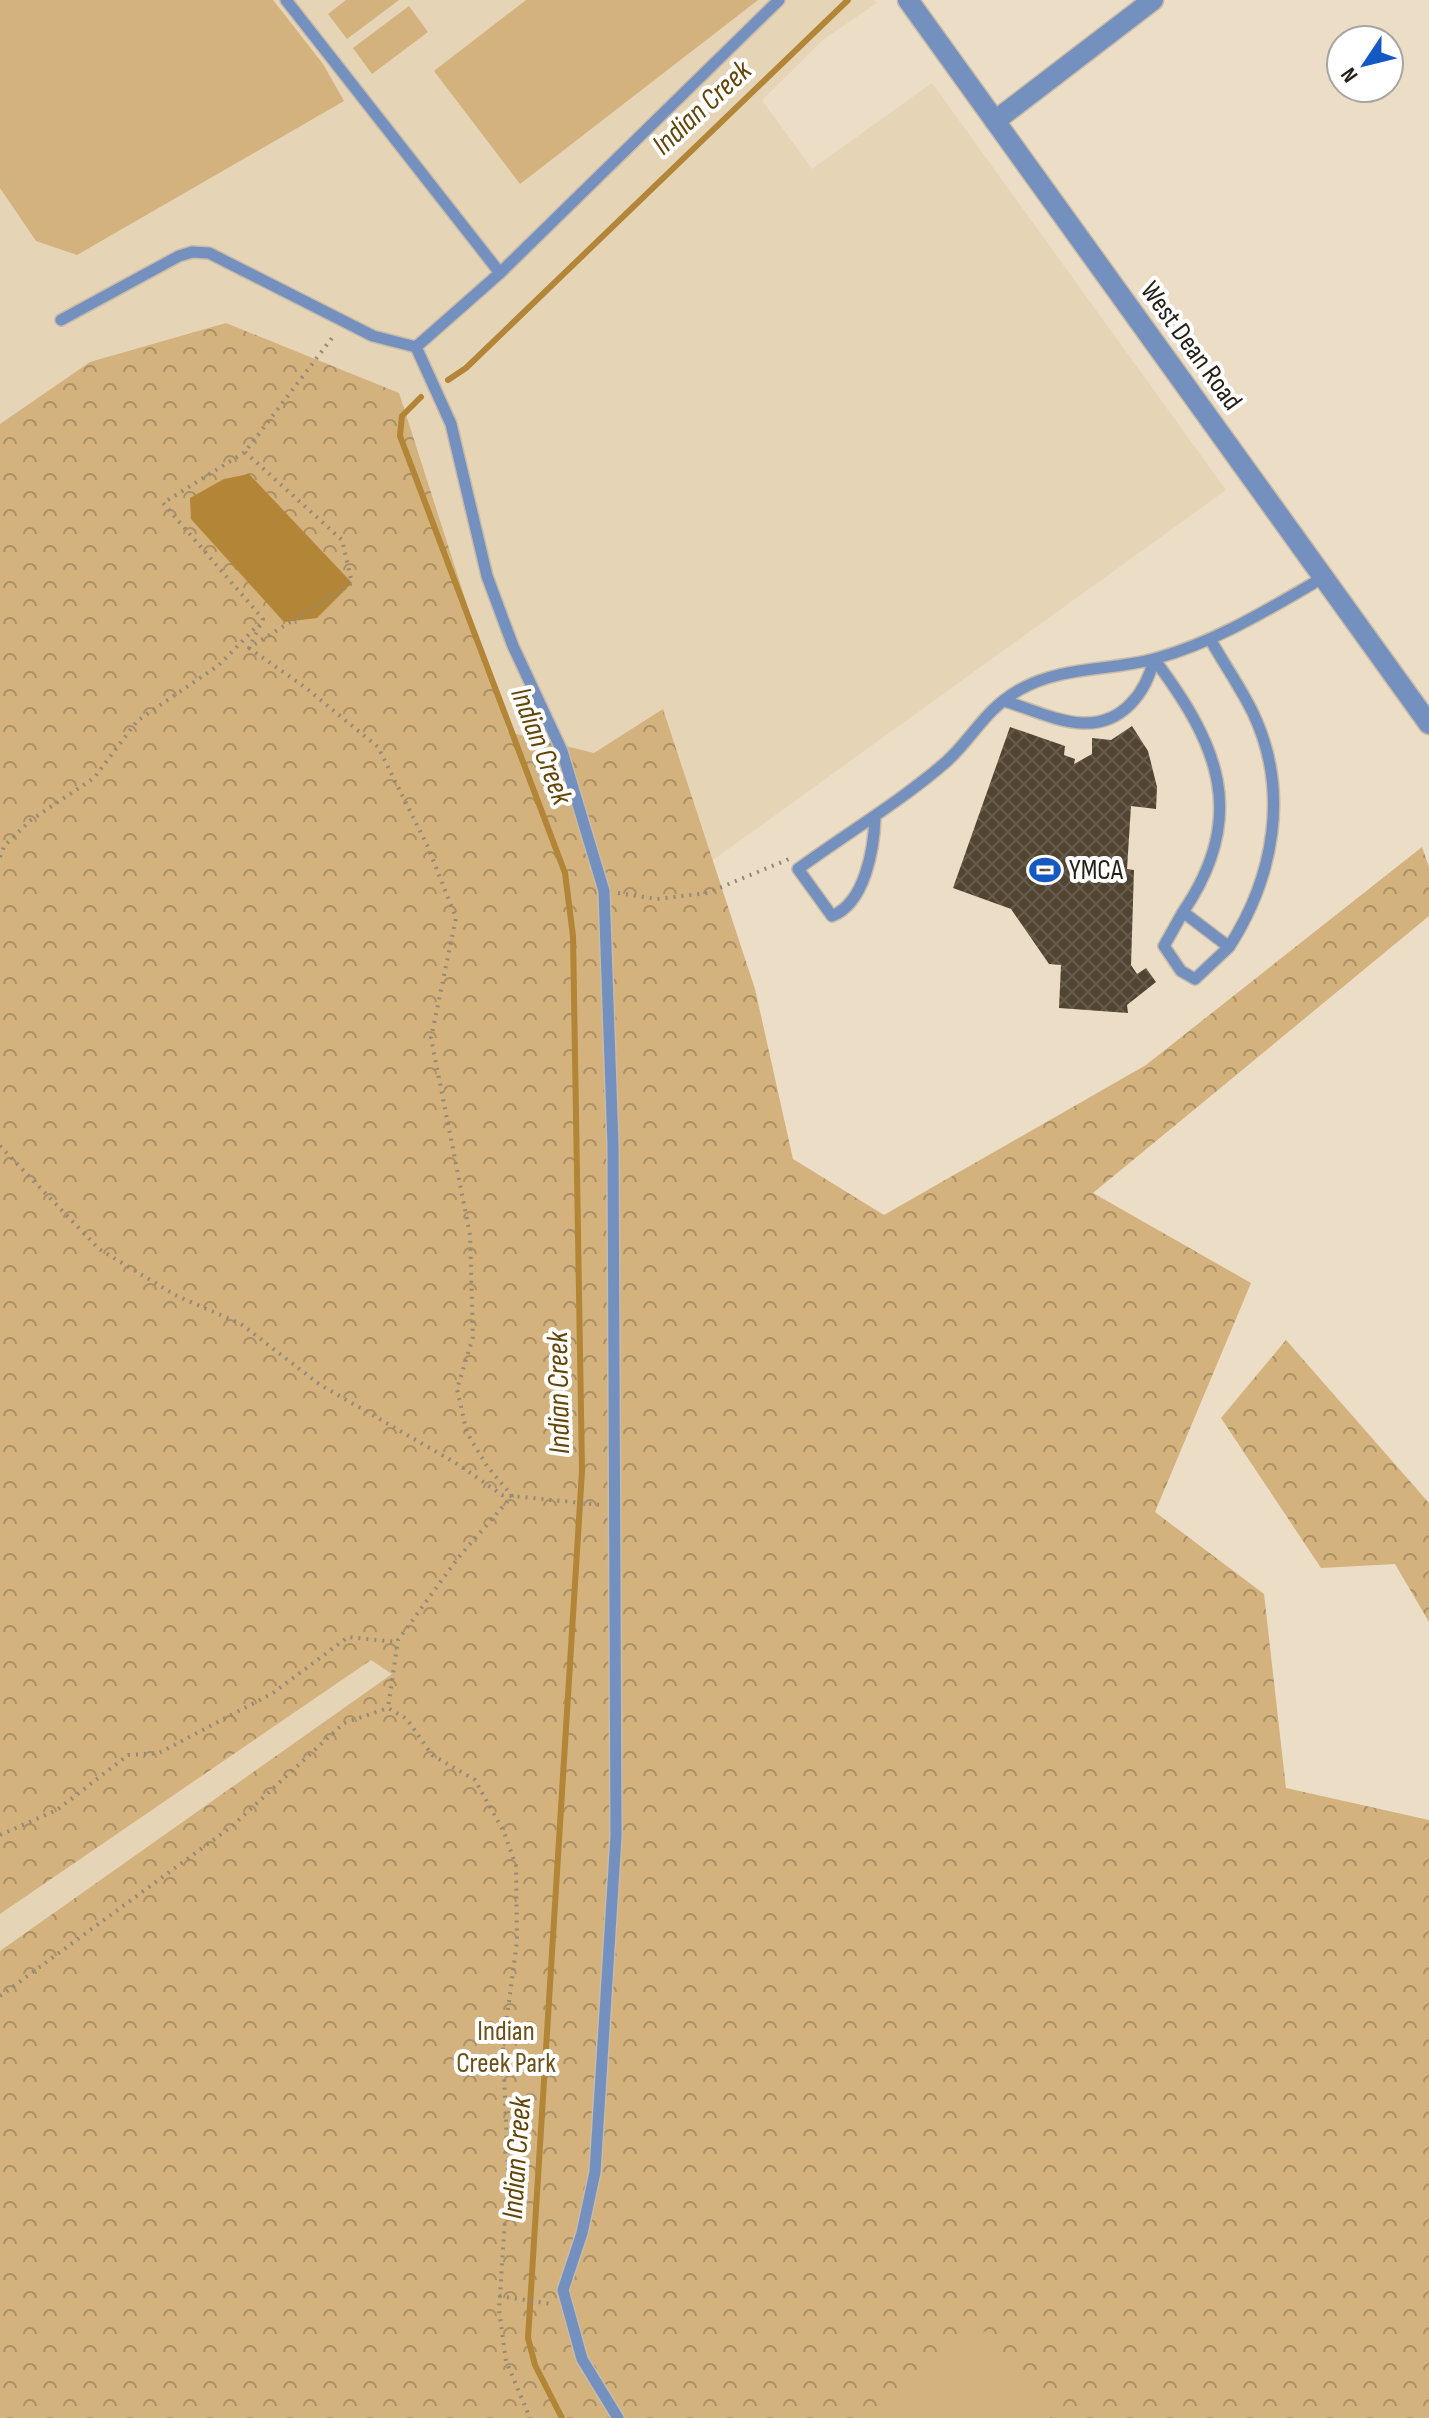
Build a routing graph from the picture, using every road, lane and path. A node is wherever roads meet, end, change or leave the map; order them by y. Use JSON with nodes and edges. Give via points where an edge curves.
{"nodes":[{"id":1,"x":286,"y":0,"type":"edge"},
{"id":2,"x":779,"y":0,"type":"edge"},
{"id":3,"x":908,"y":0,"type":"edge"},
{"id":4,"x":1153,"y":0,"type":"edge"},
{"id":5,"x":995,"y":121,"type":"junction"},
{"id":6,"x":500,"y":273,"type":"junction"},
{"id":7,"x":61,"y":320,"type":"dead end"},
{"id":8,"x":344,"y":322,"type":"junction"},
{"id":9,"x":416,"y":347,"type":"junction"},
{"id":10,"x":245,"y":452,"type":"junction"},
{"id":11,"x":1324,"y":577,"type":"junction"},
{"id":12,"x":263,"y":619,"type":"junction"},
{"id":13,"x":1210,"y":639,"type":"junction"},
{"id":14,"x":249,"y":648,"type":"junction"},
{"id":15,"x":1154,"y":659,"type":"junction"},
{"id":16,"x":1004,"y":701,"type":"junction"},
{"id":17,"x":1429,"y":724,"type":"edge"},
{"id":18,"x":875,"y":817,"type":"junction"},
{"id":19,"x":0,"y":857,"type":"edge"},
{"id":20,"x":809,"y":862,"type":"junction"},
{"id":21,"x":604,"y":891,"type":"junction"},
{"id":22,"x":1183,"y":912,"type":"junction"},
{"id":23,"x":1229,"y":947,"type":"junction"},
{"id":24,"x":0,"y":1146,"type":"edge"},
{"id":25,"x":512,"y":1496,"type":"junction"},
{"id":26,"x":581,"y":1505,"type":"dead end"},
{"id":27,"x":398,"y":1640,"type":"junction"},
{"id":28,"x":388,"y":1708,"type":"junction"},
{"id":29,"x":0,"y":1835,"type":"edge"},
{"id":30,"x":0,"y":1996,"type":"edge"},
{"id":31,"x":499,"y":2296,"type":"junction"},
{"id":32,"x":543,"y":2303,"type":"dead end"},
{"id":33,"x":530,"y":2418,"type":"edge"},
{"id":34,"x":618,"y":2418,"type":"edge"}],
"edges":[{"from":1,"to":6,"type":"lane"},
{"from":2,"to":6,"type":"lane"},
{"from":3,"to":5,"type":"street","name":"West Dean Road"},
{"from":4,"to":5,"type":"street"},
{"from":5,"to":11,"type":"street","name":"West Dean Road"},
{"from":6,"to":9,"type":"lane"},
{"from":7,"to":8,"type":"lane","via":[[192,252],[209,253]]},
{"from":8,"to":9,"type":"lane"},
{"from":8,"to":10,"type":"path"},
{"from":9,"to":21,"type":"lane","via":[[451,424],[487,576],[562,751]]},
{"from":10,"to":12,"type":"path","via":[[163,503]]},
{"from":10,"to":14,"type":"path","via":[[342,540],[352,583]]},
{"from":11,"to":13,"type":"lane"},
{"from":11,"to":17,"type":"street","name":"West Dean Road"},
{"from":12,"to":14,"type":"path"},
{"from":12,"to":19,"type":"path","via":[[219,665],[137,721],[94,778],[31,820]]},
{"from":13,"to":15,"type":"lane"},
{"from":13,"to":23,"type":"lane","via":[[1254,714],[1272,781],[1271,849],[1261,885]]},
{"from":14,"to":25,"type":"path","via":[[378,747],[456,918],[431,1038],[470,1235],[473,1337],[457,1389],[467,1433]]},
{"from":15,"to":16,"type":"lane","via":[[1048,677]]},
{"from":15,"to":16,"type":"lane","via":[[1148,685],[1106,720],[1081,723]]},
{"from":15,"to":22,"type":"lane","via":[[1203,731],[1219,792],[1212,855]]},
{"from":16,"to":18,"type":"lane","via":[[948,760]]},
{"from":18,"to":20,"type":"lane"},
{"from":18,"to":20,"type":"lane","via":[[856,896],[839,913],[832,916],[798,869]]},
{"from":20,"to":21,"type":"path","via":[[785,858],[707,893],[657,899]]},
{"from":21,"to":34,"type":"lane","via":[[613,1145],[616,1836],[595,2172],[563,2290],[582,2359]]},
{"from":22,"to":23,"type":"lane"},
{"from":22,"to":23,"type":"lane","via":[[1164,946],[1181,971],[1195,979]]},
{"from":24,"to":25,"type":"path","via":[[99,1249],[175,1295],[241,1324],[319,1384],[502,1495]]},
{"from":25,"to":26,"type":"path"},
{"from":25,"to":27,"type":"path"},
{"from":27,"to":28,"type":"path"},
{"from":27,"to":29,"type":"path","via":[[348,1637],[273,1693],[159,1753],[128,1755],[57,1810]]},
{"from":28,"to":30,"type":"path","via":[[344,1723],[231,1827]]},
{"from":28,"to":31,"type":"path","via":[[407,1719],[432,1755],[475,1780],[516,1866],[517,1941],[503,2047],[508,2174]]},
{"from":31,"to":32,"type":"path"},
{"from":31,"to":33,"type":"path","via":[[506,2361]]}]}
